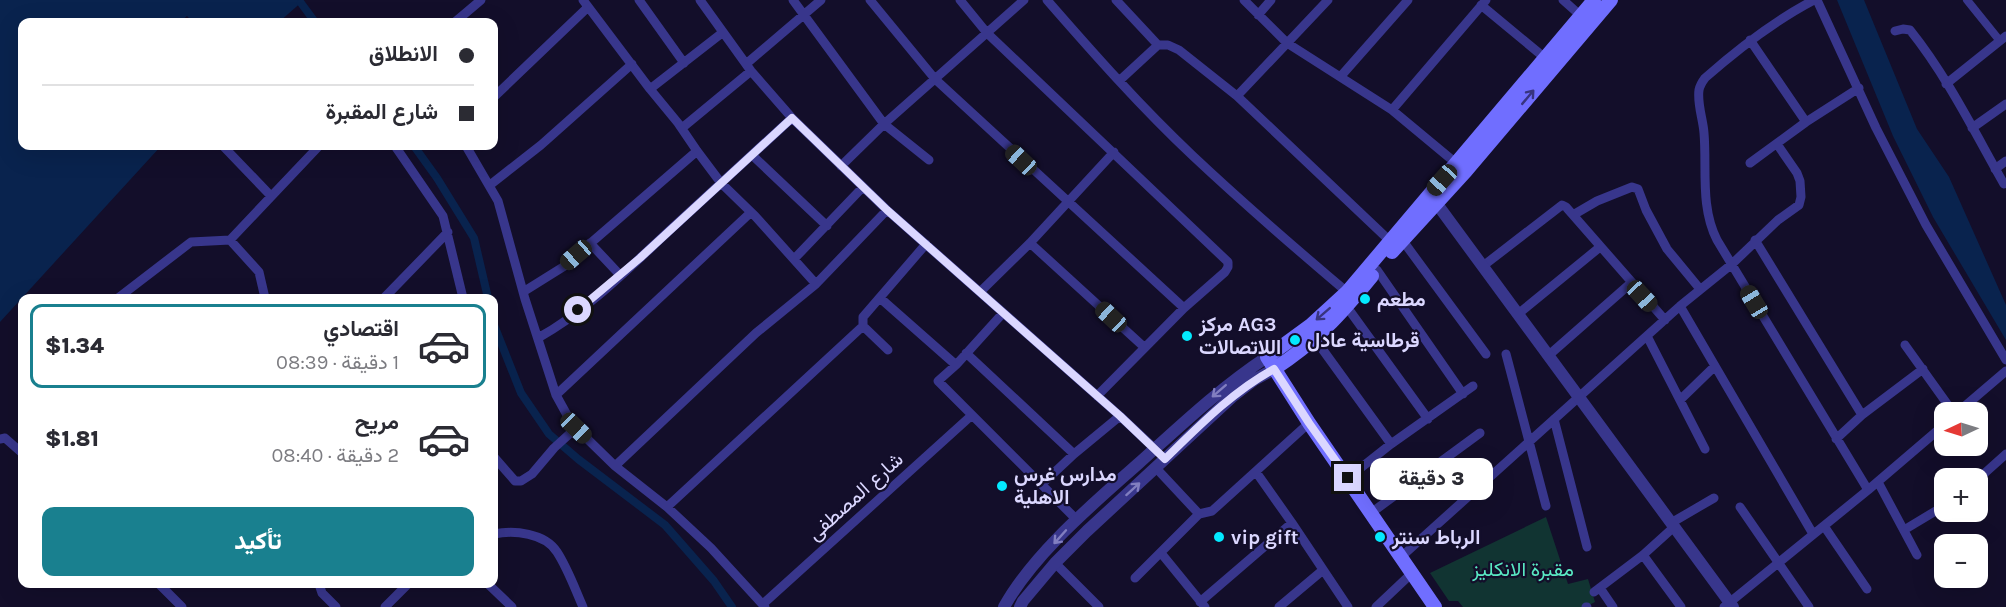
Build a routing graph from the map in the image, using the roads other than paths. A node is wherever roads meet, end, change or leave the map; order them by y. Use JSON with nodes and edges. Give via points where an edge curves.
{"nodes":[{"id":1,"x":481,"y":0,"type":"edge"},
{"id":2,"x":639,"y":0,"type":"edge"},
{"id":3,"x":700,"y":0,"type":"edge"},
{"id":4,"x":793,"y":0,"type":"edge"},
{"id":5,"x":821,"y":0,"type":"edge"},
{"id":6,"x":870,"y":0,"type":"edge"},
{"id":7,"x":960,"y":0,"type":"edge"},
{"id":8,"x":1024,"y":0,"type":"edge"},
{"id":9,"x":1047,"y":0,"type":"edge"},
{"id":10,"x":1116,"y":0,"type":"edge"},
{"id":11,"x":1244,"y":0,"type":"edge"},
{"id":12,"x":1271,"y":0,"type":"edge"},
{"id":13,"x":1328,"y":0,"type":"edge"},
{"id":14,"x":1408,"y":0,"type":"edge"},
{"id":15,"x":1563,"y":0,"type":"edge"},
{"id":16,"x":1594,"y":0,"type":"edge"},
{"id":17,"x":1611,"y":0,"type":"edge"},
{"id":18,"x":1815,"y":0,"type":"edge"},
{"id":19,"x":1967,"y":0,"type":"edge"},
{"id":20,"x":1484,"y":2,"type":"edge"},
{"id":21,"x":585,"y":4,"type":"edge"},
{"id":22,"x":804,"y":14,"type":"junction"},
{"id":23,"x":1258,"y":15,"type":"junction"},
{"id":24,"x":1581,"y":16,"type":"junction"},
{"id":25,"x":460,"y":18,"type":"edge"},
{"id":26,"x":1895,"y":31,"type":"dead end"},
{"id":27,"x":722,"y":33,"type":"junction"},
{"id":28,"x":987,"y":33,"type":"junction"},
{"id":29,"x":2003,"y":39,"type":"edge"},
{"id":30,"x":1750,"y":40,"type":"junction"},
{"id":31,"x":1287,"y":43,"type":"junction"},
{"id":32,"x":1158,"y":45,"type":"junction"},
{"id":33,"x":1545,"y":58,"type":"junction"},
{"id":34,"x":684,"y":63,"type":"junction"},
{"id":35,"x":632,"y":64,"type":"junction"},
{"id":36,"x":748,"y":67,"type":"junction"},
{"id":37,"x":1341,"y":76,"type":"junction"},
{"id":38,"x":934,"y":79,"type":"junction"},
{"id":39,"x":1119,"y":81,"type":"junction"},
{"id":40,"x":1946,"y":84,"type":"junction"},
{"id":41,"x":1859,"y":88,"type":"junction"},
{"id":42,"x":651,"y":89,"type":"junction"},
{"id":43,"x":498,"y":93,"type":"edge"},
{"id":44,"x":1237,"y":96,"type":"junction"},
{"id":45,"x":2006,"y":104,"type":"edge"},
{"id":46,"x":1392,"y":110,"type":"junction"},
{"id":47,"x":1507,"y":113,"type":"junction"},
{"id":48,"x":792,"y":118,"type":"junction"},
{"id":49,"x":1806,"y":122,"type":"junction"},
{"id":50,"x":884,"y":124,"type":"junction"},
{"id":51,"x":682,"y":128,"type":"junction"},
{"id":52,"x":1972,"y":128,"type":"junction"},
{"id":53,"x":1777,"y":144,"type":"junction"},
{"id":54,"x":227,"y":150,"type":"edge"},
{"id":55,"x":315,"y":150,"type":"edge"},
{"id":56,"x":398,"y":150,"type":"edge"},
{"id":57,"x":468,"y":150,"type":"edge"},
{"id":58,"x":697,"y":152,"type":"junction"},
{"id":59,"x":1114,"y":152,"type":"junction"},
{"id":60,"x":752,"y":155,"type":"junction"},
{"id":61,"x":929,"y":160,"type":"dead end"},
{"id":62,"x":2006,"y":161,"type":"edge"},
{"id":63,"x":1750,"y":163,"type":"dead end"},
{"id":64,"x":1457,"y":164,"type":"junction"},
{"id":65,"x":841,"y":166,"type":"junction"},
{"id":66,"x":1995,"y":169,"type":"junction"},
{"id":67,"x":721,"y":183,"type":"junction"},
{"id":68,"x":2004,"y":184,"type":"dead end"},
{"id":69,"x":490,"y":185,"type":"junction"},
{"id":70,"x":862,"y":187,"type":"junction"},
{"id":71,"x":271,"y":196,"type":"junction"},
{"id":72,"x":1068,"y":202,"type":"junction"},
{"id":73,"x":1437,"y":204,"type":"junction"},
{"id":74,"x":887,"y":210,"type":"junction"},
{"id":75,"x":752,"y":214,"type":"junction"},
{"id":76,"x":1573,"y":215,"type":"junction"},
{"id":77,"x":827,"y":226,"type":"junction"},
{"id":78,"x":447,"y":232,"type":"junction"},
{"id":79,"x":230,"y":240,"type":"junction"},
{"id":80,"x":1755,"y":240,"type":"junction"},
{"id":81,"x":1396,"y":241,"type":"junction"},
{"id":82,"x":590,"y":243,"type":"junction"},
{"id":83,"x":1030,"y":243,"type":"junction"},
{"id":84,"x":926,"y":244,"type":"junction"},
{"id":85,"x":1600,"y":247,"type":"junction"},
{"id":86,"x":794,"y":259,"type":"junction"},
{"id":87,"x":1732,"y":264,"type":"junction"},
{"id":88,"x":1483,"y":266,"type":"junction"},
{"id":89,"x":1377,"y":270,"type":"junction"},
{"id":90,"x":620,"y":275,"type":"junction"},
{"id":91,"x":1631,"y":283,"type":"junction"},
{"id":92,"x":816,"y":284,"type":"junction"},
{"id":93,"x":1700,"y":289,"type":"junction"},
{"id":94,"x":523,"y":292,"type":"junction"},
{"id":95,"x":980,"y":292,"type":"junction"},
{"id":96,"x":1347,"y":292,"type":"junction"},
{"id":97,"x":123,"y":294,"type":"edge"},
{"id":98,"x":265,"y":294,"type":"edge"},
{"id":99,"x":388,"y":294,"type":"edge"},
{"id":100,"x":462,"y":294,"type":"edge"},
{"id":101,"x":880,"y":298,"type":"junction"},
{"id":102,"x":1680,"y":306,"type":"junction"},
{"id":103,"x":1347,"y":307,"type":"junction"},
{"id":104,"x":1184,"y":308,"type":"junction"},
{"id":105,"x":1003,"y":313,"type":"junction"},
{"id":106,"x":1518,"y":314,"type":"junction"},
{"id":107,"x":1665,"y":320,"type":"junction"},
{"id":108,"x":863,"y":326,"type":"junction"},
{"id":109,"x":1647,"y":336,"type":"junction"},
{"id":110,"x":538,"y":338,"type":"junction"},
{"id":111,"x":1315,"y":339,"type":"junction"},
{"id":112,"x":1905,"y":345,"type":"dead end"},
{"id":113,"x":1144,"y":347,"type":"junction"},
{"id":114,"x":888,"y":350,"type":"dead end"},
{"id":115,"x":966,"y":353,"type":"junction"},
{"id":116,"x":1486,"y":354,"type":"dead end"},
{"id":117,"x":1506,"y":354,"type":"dead end"},
{"id":118,"x":1549,"y":356,"type":"junction"},
{"id":119,"x":2006,"y":360,"type":"edge"},
{"id":120,"x":1270,"y":363,"type":"junction"},
{"id":121,"x":956,"y":365,"type":"junction"},
{"id":122,"x":1715,"y":366,"type":"junction"},
{"id":123,"x":1923,"y":369,"type":"junction"},
{"id":124,"x":2006,"y":371,"type":"edge"},
{"id":125,"x":1473,"y":386,"type":"dead end"},
{"id":126,"x":1463,"y":394,"type":"junction"},
{"id":127,"x":556,"y":395,"type":"junction"},
{"id":128,"x":1097,"y":396,"type":"junction"},
{"id":129,"x":1579,"y":396,"type":"junction"},
{"id":130,"x":1681,"y":399,"type":"junction"},
{"id":131,"x":1946,"y":402,"type":"edge"},
{"id":132,"x":1970,"y":402,"type":"edge"},
{"id":133,"x":972,"y":415,"type":"junction"},
{"id":134,"x":1862,"y":415,"type":"junction"},
{"id":135,"x":1120,"y":416,"type":"junction"},
{"id":136,"x":1428,"y":419,"type":"junction"},
{"id":137,"x":1554,"y":419,"type":"junction"},
{"id":138,"x":1309,"y":423,"type":"junction"},
{"id":139,"x":575,"y":430,"type":"junction"},
{"id":140,"x":1480,"y":433,"type":"dead end"},
{"id":141,"x":1934,"y":434,"type":"edge"},
{"id":142,"x":0,"y":439,"type":"edge"},
{"id":143,"x":1836,"y":439,"type":"junction"},
{"id":144,"x":1530,"y":441,"type":"junction"},
{"id":145,"x":1391,"y":444,"type":"junction"},
{"id":146,"x":1155,"y":448,"type":"junction"},
{"id":147,"x":18,"y":449,"type":"edge"},
{"id":148,"x":1705,"y":449,"type":"dead end"},
{"id":149,"x":1074,"y":454,"type":"junction"},
{"id":150,"x":2006,"y":454,"type":"edge"},
{"id":151,"x":498,"y":461,"type":"edge"},
{"id":152,"x":1160,"y":464,"type":"junction"},
{"id":153,"x":615,"y":466,"type":"junction"},
{"id":154,"x":1988,"y":470,"type":"edge"},
{"id":155,"x":1256,"y":472,"type":"junction"},
{"id":156,"x":1348,"y":478,"type":"junction"},
{"id":157,"x":1878,"y":482,"type":"junction"},
{"id":158,"x":1042,"y":484,"type":"junction"},
{"id":159,"x":1868,"y":490,"type":"junction"},
{"id":160,"x":1714,"y":498,"type":"dead end"},
{"id":161,"x":1546,"y":506,"type":"dead end"},
{"id":162,"x":667,"y":507,"type":"junction"},
{"id":163,"x":1740,"y":507,"type":"dead end"},
{"id":164,"x":1934,"y":512,"type":"edge"},
{"id":165,"x":1371,"y":513,"type":"junction"},
{"id":166,"x":1199,"y":514,"type":"junction"},
{"id":167,"x":1076,"y":519,"type":"junction"},
{"id":168,"x":1292,"y":523,"type":"junction"},
{"id":169,"x":1673,"y":525,"type":"junction"},
{"id":170,"x":1824,"y":526,"type":"junction"},
{"id":171,"x":1904,"y":530,"type":"junction"},
{"id":172,"x":498,"y":533,"type":"edge"},
{"id":173,"x":1813,"y":534,"type":"junction"},
{"id":174,"x":1587,"y":547,"type":"dead end"},
{"id":175,"x":1161,"y":553,"type":"junction"},
{"id":176,"x":1643,"y":555,"type":"junction"},
{"id":177,"x":1917,"y":555,"type":"dead end"},
{"id":178,"x":1401,"y":557,"type":"junction"},
{"id":179,"x":1778,"y":562,"type":"junction"},
{"id":180,"x":1055,"y":563,"type":"junction"},
{"id":181,"x":1323,"y":570,"type":"junction"},
{"id":182,"x":1412,"y":573,"type":"junction"},
{"id":183,"x":1135,"y":578,"type":"dead end"},
{"id":184,"x":163,"y":588,"type":"edge"},
{"id":185,"x":320,"y":588,"type":"edge"},
{"id":186,"x":399,"y":588,"type":"edge"},
{"id":187,"x":492,"y":588,"type":"edge"},
{"id":188,"x":1867,"y":589,"type":"dead end"},
{"id":189,"x":1203,"y":604,"type":"edge"},
{"id":190,"x":1025,"y":605,"type":"edge"},
{"id":191,"x":764,"y":606,"type":"edge"},
{"id":192,"x":1729,"y":606,"type":"edge"},
{"id":193,"x":182,"y":607,"type":"edge"},
{"id":194,"x":336,"y":607,"type":"edge"},
{"id":195,"x":385,"y":607,"type":"edge"},
{"id":196,"x":512,"y":607,"type":"edge"},
{"id":197,"x":583,"y":607,"type":"edge"},
{"id":198,"x":1004,"y":607,"type":"edge"},
{"id":199,"x":1099,"y":607,"type":"edge"},
{"id":200,"x":1279,"y":607,"type":"edge"},
{"id":201,"x":1348,"y":607,"type":"edge"},
{"id":202,"x":1376,"y":607,"type":"edge"},
{"id":203,"x":1435,"y":607,"type":"edge"},
{"id":204,"x":1613,"y":607,"type":"edge"},
{"id":205,"x":1681,"y":607,"type":"edge"},
{"id":206,"x":1809,"y":607,"type":"edge"}],
"edges":[{"from":1,"to":25,"type":"street"},
{"from":2,"to":34,"type":"street"},
{"from":3,"to":27,"type":"street"},
{"from":4,"to":22,"type":"street"},
{"from":5,"to":22,"type":"street"},
{"from":6,"to":38,"type":"street"},
{"from":7,"to":28,"type":"street"},
{"from":8,"to":28,"type":"street"},
{"from":9,"to":39,"type":"street"},
{"from":10,"to":32,"type":"street"},
{"from":11,"to":23,"type":"street"},
{"from":12,"to":23,"type":"street"},
{"from":13,"to":31,"type":"street"},
{"from":14,"to":37,"type":"street"},
{"from":15,"to":24,"type":"street"},
{"from":16,"to":24,"type":"main road"},
{"from":47,"to":17,"type":"main road","one_way":true},
{"from":18,"to":30,"type":"street"},
{"from":18,"to":41,"type":"street"},
{"from":19,"to":29,"type":"street"},
{"from":20,"to":33,"type":"street"},
{"from":20,"to":46,"type":"street"},
{"from":21,"to":35,"type":"street"},
{"from":21,"to":43,"type":"street"},
{"from":22,"to":36,"type":"street"},
{"from":22,"to":50,"type":"street"},
{"from":23,"to":31,"type":"street"},
{"from":24,"to":33,"type":"main road"},
{"from":26,"to":40,"type":"street","via":[[1910,30]]},
{"from":27,"to":34,"type":"street"},
{"from":27,"to":36,"type":"street"},
{"from":28,"to":38,"type":"street"},
{"from":28,"to":59,"type":"street"},
{"from":29,"to":40,"type":"street"},
{"from":30,"to":49,"type":"street"},
{"from":30,"to":87,"type":"street","via":[[1705,78],[1699,89],[1710,227]]},
{"from":31,"to":37,"type":"street"},
{"from":31,"to":44,"type":"street"},
{"from":32,"to":39,"type":"street"},
{"from":32,"to":44,"type":"street","via":[[1179,50]]},
{"from":33,"to":47,"type":"main road"},
{"from":34,"to":42,"type":"street"},
{"from":35,"to":42,"type":"street"},
{"from":35,"to":69,"type":"street"},
{"from":36,"to":48,"type":"street"},
{"from":36,"to":51,"type":"street"},
{"from":37,"to":46,"type":"street"},
{"from":38,"to":50,"type":"street"},
{"from":38,"to":72,"type":"street"},
{"from":39,"to":96,"type":"street","via":[[1208,170]]},
{"from":40,"to":52,"type":"street"},
{"from":41,"to":49,"type":"street"},
{"from":41,"to":119,"type":"street","via":[[1926,225]]},
{"from":42,"to":51,"type":"street"},
{"from":44,"to":81,"type":"street"},
{"from":45,"to":52,"type":"street"},
{"from":46,"to":64,"type":"street"},
{"from":47,"to":64,"type":"main road"},
{"from":47,"to":73,"type":"main road"},
{"from":48,"to":60,"type":"street"},
{"from":48,"to":65,"type":"street"},
{"from":49,"to":53,"type":"street"},
{"from":50,"to":61,"type":"street"},
{"from":50,"to":65,"type":"street"},
{"from":51,"to":58,"type":"street"},
{"from":52,"to":66,"type":"street"},
{"from":53,"to":63,"type":"street"},
{"from":53,"to":80,"type":"street","via":[[1797,173],[1801,201]]},
{"from":54,"to":71,"type":"street"},
{"from":55,"to":71,"type":"street"},
{"from":56,"to":78,"type":"street","via":[[443,216]]},
{"from":57,"to":69,"type":"street"},
{"from":58,"to":67,"type":"street"},
{"from":58,"to":82,"type":"street"},
{"from":59,"to":72,"type":"street"},
{"from":59,"to":104,"type":"street","via":[[1228,261],[1225,272]]},
{"from":60,"to":67,"type":"street"},
{"from":60,"to":77,"type":"street"},
{"from":62,"to":66,"type":"street"},
{"from":64,"to":81,"type":"main road"},
{"from":65,"to":70,"type":"street"},
{"from":66,"to":68,"type":"street"},
{"from":67,"to":75,"type":"street"},
{"from":67,"to":90,"type":"street"},
{"from":69,"to":94,"type":"street"},
{"from":70,"to":74,"type":"street"},
{"from":70,"to":77,"type":"street"},
{"from":71,"to":79,"type":"street"},
{"from":72,"to":83,"type":"street"},
{"from":72,"to":104,"type":"street"},
{"from":73,"to":81,"type":"main road"},
{"from":73,"to":88,"type":"street"},
{"from":74,"to":84,"type":"street"},
{"from":74,"to":92,"type":"street"},
{"from":75,"to":86,"type":"street"},
{"from":75,"to":127,"type":"street"},
{"from":76,"to":85,"type":"street"},
{"from":76,"to":88,"type":"street","via":[[1562,205],[1557,207]]},
{"from":76,"to":93,"type":"street","via":[[1598,201],[1638,189],[1667,249]]},
{"from":77,"to":86,"type":"street"},
{"from":78,"to":99,"type":"street"},
{"from":78,"to":100,"type":"street"},
{"from":79,"to":97,"type":"street","via":[[191,242]]},
{"from":79,"to":98,"type":"street","via":[[259,272]]},
{"from":80,"to":87,"type":"street"},
{"from":80,"to":134,"type":"street"},
{"from":81,"to":89,"type":"main road"},
{"from":81,"to":96,"type":"main road"},
{"from":81,"to":116,"type":"street"},
{"from":82,"to":90,"type":"street"},
{"from":82,"to":94,"type":"street"},
{"from":83,"to":95,"type":"street"},
{"from":83,"to":113,"type":"street"},
{"from":84,"to":95,"type":"street"},
{"from":84,"to":101,"type":"street"},
{"from":85,"to":91,"type":"street"},
{"from":85,"to":106,"type":"street"},
{"from":86,"to":92,"type":"street"},
{"from":87,"to":93,"type":"street"},
{"from":87,"to":143,"type":"street"},
{"from":88,"to":106,"type":"street"},
{"from":89,"to":103,"type":"main road"},
{"from":89,"to":126,"type":"street"},
{"from":90,"to":110,"type":"street"},
{"from":91,"to":107,"type":"street"},
{"from":91,"to":118,"type":"street"},
{"from":92,"to":153,"type":"street","via":[[748,340]]},
{"from":93,"to":102,"type":"street"},
{"from":94,"to":110,"type":"street"},
{"from":95,"to":105,"type":"street"},
{"from":96,"to":120,"type":"main road","one_way":true},
{"from":101,"to":108,"type":"street","via":[[863,317]]},
{"from":101,"to":121,"type":"street"},
{"from":102,"to":107,"type":"street"},
{"from":102,"to":122,"type":"street"},
{"from":103,"to":111,"type":"main road"},
{"from":103,"to":136,"type":"street"},
{"from":104,"to":113,"type":"street"},
{"from":105,"to":115,"type":"street"},
{"from":105,"to":128,"type":"street"},
{"from":106,"to":118,"type":"street"},
{"from":107,"to":109,"type":"street"},
{"from":108,"to":114,"type":"street"},
{"from":108,"to":162,"type":"street"},
{"from":109,"to":129,"type":"street"},
{"from":109,"to":130,"type":"street"},
{"from":110,"to":127,"type":"street"},
{"from":111,"to":120,"type":"main road"},
{"from":111,"to":145,"type":"street"},
{"from":112,"to":123,"type":"street"},
{"from":113,"to":128,"type":"street"},
{"from":115,"to":121,"type":"street"},
{"from":115,"to":149,"type":"street"},
{"from":117,"to":144,"type":"street"},
{"from":118,"to":129,"type":"street"},
{"from":120,"to":138,"type":"main road"},
{"from":120,"to":146,"type":"street","one_way":true,"via":[[1227,385]]},
{"from":120,"to":152,"type":"street"},
{"from":121,"to":133,"type":"street","via":[[938,381]]},
{"from":122,"to":130,"type":"street"},
{"from":122,"to":173,"type":"street"},
{"from":123,"to":131,"type":"street"},
{"from":123,"to":134,"type":"street"},
{"from":124,"to":132,"type":"street"},
{"from":125,"to":126,"type":"street"},
{"from":126,"to":136,"type":"street"},
{"from":127,"to":139,"type":"street"},
{"from":128,"to":135,"type":"street"},
{"from":129,"to":137,"type":"street"},
{"from":129,"to":169,"type":"street"},
{"from":130,"to":148,"type":"street"},
{"from":133,"to":158,"type":"street"},
{"from":133,"to":191,"type":"street","name":"شارع المصطفى"},
{"from":134,"to":143,"type":"street"},
{"from":135,"to":146,"type":"street"},
{"from":135,"to":149,"type":"street"},
{"from":136,"to":145,"type":"street"},
{"from":137,"to":144,"type":"street"},
{"from":137,"to":174,"type":"street"},
{"from":138,"to":155,"type":"street"},
{"from":138,"to":156,"type":"main road"},
{"from":139,"to":151,"type":"street","via":[[521,481],[515,480]]},
{"from":139,"to":153,"type":"street"},
{"from":140,"to":165,"type":"street"},
{"from":141,"to":157,"type":"street"},
{"from":142,"to":147,"type":"street","via":[[5,438]]},
{"from":143,"to":159,"type":"street"},
{"from":144,"to":161,"type":"street"},
{"from":144,"to":178,"type":"street"},
{"from":145,"to":156,"type":"street"},
{"from":146,"to":152,"type":"street"},
{"from":146,"to":167,"type":"street"},
{"from":149,"to":158,"type":"street"},
{"from":150,"to":154,"type":"street"},
{"from":152,"to":166,"type":"street"},
{"from":180,"to":152,"type":"street","one_way":true},
{"from":153,"to":162,"type":"street"},
{"from":155,"to":166,"type":"street","via":[[1212,511]]},
{"from":155,"to":168,"type":"street"},
{"from":156,"to":165,"type":"main road"},
{"from":157,"to":159,"type":"street"},
{"from":157,"to":171,"type":"street"},
{"from":158,"to":167,"type":"street"},
{"from":159,"to":170,"type":"street"},
{"from":160,"to":169,"type":"street"},
{"from":162,"to":191,"type":"street"},
{"from":163,"to":179,"type":"street"},
{"from":164,"to":171,"type":"street"},
{"from":165,"to":178,"type":"main road"},
{"from":166,"to":175,"type":"street"},
{"from":167,"to":198,"type":"street","one_way":true,"via":[[1027,574]]},
{"from":168,"to":181,"type":"street"},
{"from":168,"to":189,"type":"street"},
{"from":169,"to":176,"type":"street"},
{"from":169,"to":192,"type":"street"},
{"from":170,"to":173,"type":"street"},
{"from":170,"to":188,"type":"street"},
{"from":171,"to":177,"type":"street"},
{"from":172,"to":197,"type":"street","via":[[527,534],[549,544],[557,551]]},
{"from":173,"to":179,"type":"street"},
{"from":175,"to":183,"type":"street"},
{"from":175,"to":189,"type":"street"},
{"from":176,"to":204,"type":"street","via":[[1597,590]]},
{"from":176,"to":205,"type":"street"},
{"from":178,"to":182,"type":"main road"},
{"from":179,"to":192,"type":"street"},
{"from":179,"to":206,"type":"street"},
{"from":180,"to":190,"type":"street"},
{"from":180,"to":199,"type":"street"},
{"from":181,"to":200,"type":"street"},
{"from":181,"to":201,"type":"street"},
{"from":182,"to":202,"type":"street"},
{"from":182,"to":203,"type":"main road"},
{"from":184,"to":193,"type":"street"},
{"from":185,"to":194,"type":"street"},
{"from":186,"to":195,"type":"street"},
{"from":187,"to":196,"type":"street"}]}
